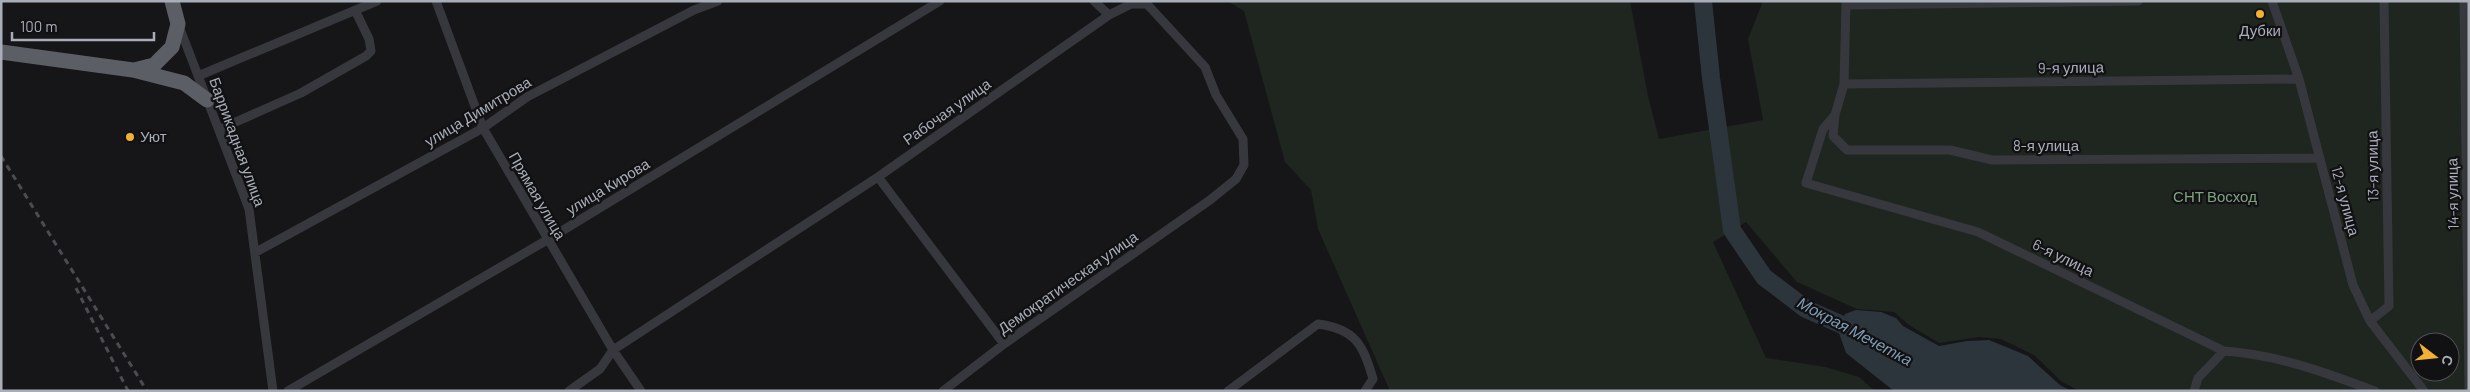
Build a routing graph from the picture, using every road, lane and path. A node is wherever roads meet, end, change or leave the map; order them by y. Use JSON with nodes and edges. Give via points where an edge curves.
{"nodes":[{"id":1,"x":172,"y":1,"type":"edge"},
{"id":2,"x":377,"y":1,"type":"edge"},
{"id":3,"x":436,"y":1,"type":"edge"},
{"id":4,"x":718,"y":1,"type":"edge"},
{"id":5,"x":1094,"y":1,"type":"edge"},
{"id":6,"x":2138,"y":1,"type":"edge"},
{"id":7,"x":2272,"y":1,"type":"edge"},
{"id":8,"x":2384,"y":1,"type":"edge"},
{"id":9,"x":2464,"y":1,"type":"edge"},
{"id":10,"x":935,"y":3,"type":"edge"},
{"id":11,"x":1846,"y":3,"type":"edge"},
{"id":12,"x":355,"y":10,"type":"junction"},
{"id":13,"x":1109,"y":15,"type":"junction"},
{"id":14,"x":178,"y":24,"type":"junction"},
{"id":15,"x":1,"y":52,"type":"edge"},
{"id":16,"x":133,"y":70,"type":"junction"},
{"id":17,"x":198,"y":76,"type":"junction"},
{"id":18,"x":2299,"y":79,"type":"junction"},
{"id":19,"x":1844,"y":84,"type":"junction"},
{"id":20,"x":207,"y":100,"type":"junction"},
{"id":21,"x":1835,"y":115,"type":"junction"},
{"id":22,"x":483,"y":128,"type":"junction"},
{"id":23,"x":220,"y":129,"type":"junction"},
{"id":24,"x":2320,"y":158,"type":"junction"},
{"id":25,"x":878,"y":177,"type":"junction"},
{"id":26,"x":1210,"y":200,"type":"joint"},
{"id":27,"x":547,"y":240,"type":"junction"},
{"id":28,"x":256,"y":252,"type":"junction"},
{"id":29,"x":2370,"y":321,"type":"junction"},
{"id":30,"x":1004,"y":344,"type":"junction"},
{"id":31,"x":613,"y":350,"type":"junction"},
{"id":32,"x":2224,"y":351,"type":"junction"},
{"id":33,"x":2469,"y":387,"type":"edge"},
{"id":34,"x":945,"y":390,"type":"edge"},
{"id":35,"x":273,"y":391,"type":"edge"},
{"id":36,"x":288,"y":391,"type":"edge"},
{"id":37,"x":569,"y":391,"type":"edge"},
{"id":38,"x":641,"y":391,"type":"edge"},
{"id":39,"x":1228,"y":391,"type":"edge"},
{"id":40,"x":1365,"y":391,"type":"edge"},
{"id":41,"x":2194,"y":391,"type":"edge"},
{"id":42,"x":2375,"y":391,"type":"edge"},
{"id":43,"x":2424,"y":391,"type":"edge"}],
"edges":[{"from":1,"to":14,"type":"highway"},
{"from":2,"to":12,"type":"street"},
{"from":3,"to":22,"type":"street","name":"Прямая улица"},
{"from":4,"to":22,"type":"street","name":"улица Димитрова","via":[[694,10],[527,97]]},
{"from":5,"to":13,"type":"street"},
{"from":6,"to":11,"type":"street"},
{"from":7,"to":18,"type":"street","name":"12-я улица"},
{"from":8,"to":29,"type":"street","name":"13-я улица","via":[[2389,306]]},
{"from":9,"to":33,"type":"street","name":"14-я улица"},
{"from":10,"to":27,"type":"street","name":"улица Кирова"},
{"from":11,"to":19,"type":"street","name":"8-я улица"},
{"from":12,"to":17,"type":"street"},
{"from":12,"to":23,"type":"street","via":[[369,39],[371,51],[366,56],[301,93]]},
{"from":13,"to":25,"type":"street","name":"Рабочая улица"},
{"from":13,"to":26,"type":"street","name":"Рабочая улица","via":[[1130,4],[1147,4],[1205,67],[1216,96],[1243,139],[1244,165],[1236,179]]},
{"from":14,"to":16,"type":"highway","via":[[172,47],[154,65]]},
{"from":14,"to":17,"type":"street","name":"Баррикадная улица"},
{"from":15,"to":16,"type":"highway"},
{"from":16,"to":20,"type":"highway","via":[[184,83]]},
{"from":17,"to":20,"type":"street","name":"Баррикадная улица"},
{"from":18,"to":19,"type":"street","name":"9-я улица"},
{"from":18,"to":24,"type":"street","name":"12-я улица"},
{"from":19,"to":21,"type":"street","name":"8-я улица"},
{"from":20,"to":23,"type":"street","name":"Баррикадная улица"},
{"from":21,"to":24,"type":"street","name":"8-я улица","via":[[1833,136],[1847,150],[1950,150],[1992,160]]},
{"from":21,"to":32,"type":"street","name":"6-я улица","via":[[1823,129],[1806,183],[1978,232]]},
{"from":22,"to":27,"type":"street","name":"Прямая улица"},
{"from":22,"to":28,"type":"street","name":"улица Димитрова"},
{"from":23,"to":28,"type":"street","name":"Баррикадная улица","via":[[249,209]]},
{"from":24,"to":29,"type":"street","name":"12-я улица","via":[[2353,285]]},
{"from":25,"to":30,"type":"street"},
{"from":25,"to":31,"type":"street","name":"Рабочая улица"},
{"from":26,"to":30,"type":"street","name":"Демократическая улица"},
{"from":27,"to":31,"type":"street","name":"Прямая улица"},
{"from":27,"to":36,"type":"street","name":"улица Кирова"},
{"from":28,"to":35,"type":"street","name":"Баррикадная улица"},
{"from":29,"to":43,"type":"street","name":"12-я улица"},
{"from":30,"to":34,"type":"street","name":"Демократическая улица"},
{"from":31,"to":37,"type":"street","name":"Рабочая улица","via":[[600,370]]},
{"from":31,"to":38,"type":"street","name":"Прямая улица"},
{"from":32,"to":41,"type":"street","via":[[2198,378]]},
{"from":32,"to":42,"type":"street","name":"6-я улица","via":[[2259,354],[2320,370]]},
{"from":39,"to":40,"type":"street","via":[[1318,324],[1336,326],[1351,334],[1364,352],[1373,379]]}]}
